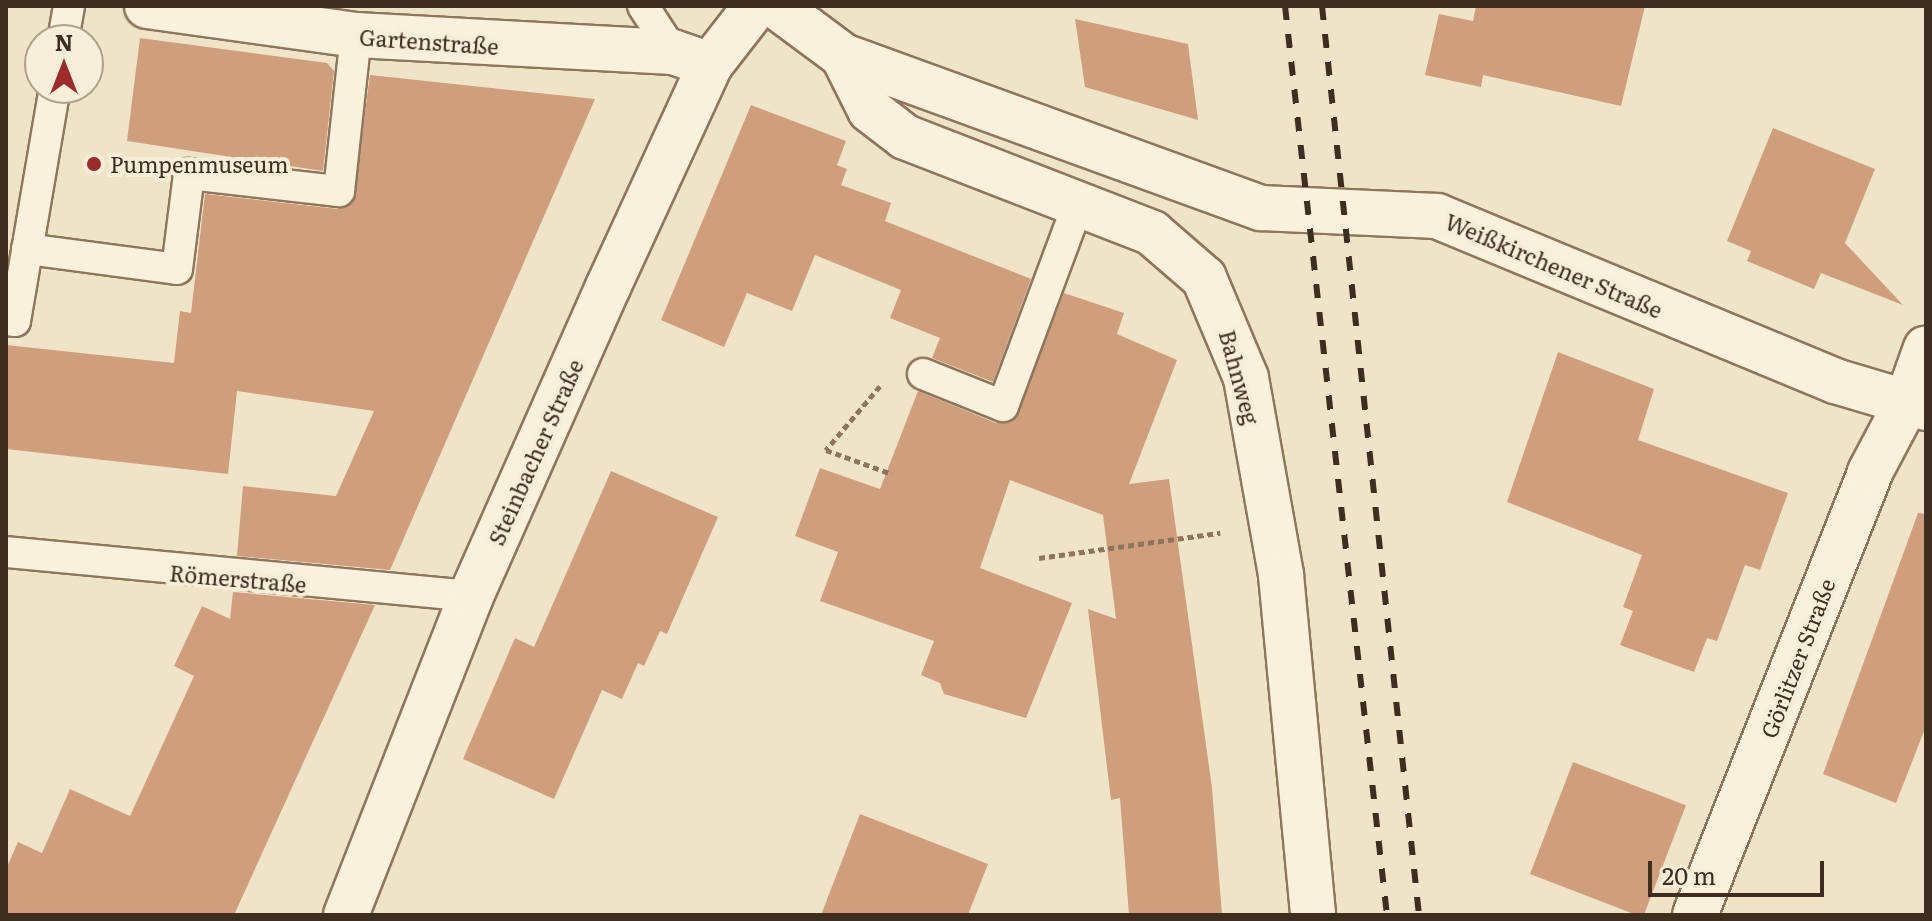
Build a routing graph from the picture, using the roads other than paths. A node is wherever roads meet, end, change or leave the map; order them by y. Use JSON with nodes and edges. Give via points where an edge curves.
{"nodes":[{"id":1,"x":147,"y":6,"type":"edge"},
{"id":2,"x":643,"y":6,"type":"edge"},
{"id":3,"x":756,"y":6,"type":"edge"},
{"id":4,"x":776,"y":6,"type":"edge"},
{"id":5,"x":356,"y":35,"type":"junction"},
{"id":6,"x":843,"y":56,"type":"junction"},
{"id":7,"x":691,"y":59,"type":"junction"},
{"id":8,"x":52,"y":104,"type":"edge"},
{"id":9,"x":1078,"y":204,"type":"junction"},
{"id":10,"x":27,"y":249,"type":"junction"},
{"id":11,"x":6,"y":320,"type":"edge"},
{"id":12,"x":1926,"y":348,"type":"edge"},
{"id":13,"x":923,"y":374,"type":"road end"},
{"id":14,"x":1916,"y":406,"type":"edge"},
{"id":15,"x":6,"y":552,"type":"edge"},
{"id":16,"x":471,"y":596,"type":"junction"},
{"id":17,"x":346,"y":915,"type":"edge"},
{"id":18,"x":1313,"y":915,"type":"edge"},
{"id":19,"x":1695,"y":915,"type":"edge"}],
"edges":[{"from":1,"to":5,"type":"street","name":"Gartenstraße"},
{"from":2,"to":7,"type":"lane"},
{"from":3,"to":7,"type":"street","name":"Steinbacher Straße"},
{"from":4,"to":6,"type":"street","name":"Weißkirchener Straße"},
{"from":5,"to":7,"type":"street","name":"Gartenstraße"},
{"from":5,"to":10,"type":"lane","via":[[339,191],[189,174],[177,269]]},
{"from":6,"to":9,"type":"street","name":"Bahnweg","via":[[870,110],[905,137]]},
{"from":6,"to":14,"type":"street","name":"Weißkirchener Straße","via":[[1261,208],[1437,216]]},
{"from":7,"to":16,"type":"street","name":"Steinbacher Straße"},
{"from":8,"to":10,"type":"lane"},
{"from":9,"to":13,"type":"lane","via":[[1003,406]]},
{"from":9,"to":18,"type":"street","name":"Bahnweg","via":[[1152,233],[1204,278],[1246,378],[1273,529]]},
{"from":10,"to":11,"type":"lane","via":[[15,321]]},
{"from":12,"to":14,"type":"street","name":"Görlitzer Straße"},
{"from":14,"to":19,"type":"street","name":"Görlitzer Straße","via":[[1870,472]]},
{"from":15,"to":16,"type":"lane","name":"Römerstraße"},
{"from":16,"to":17,"type":"street","name":"Steinbacher Straße"}]}
